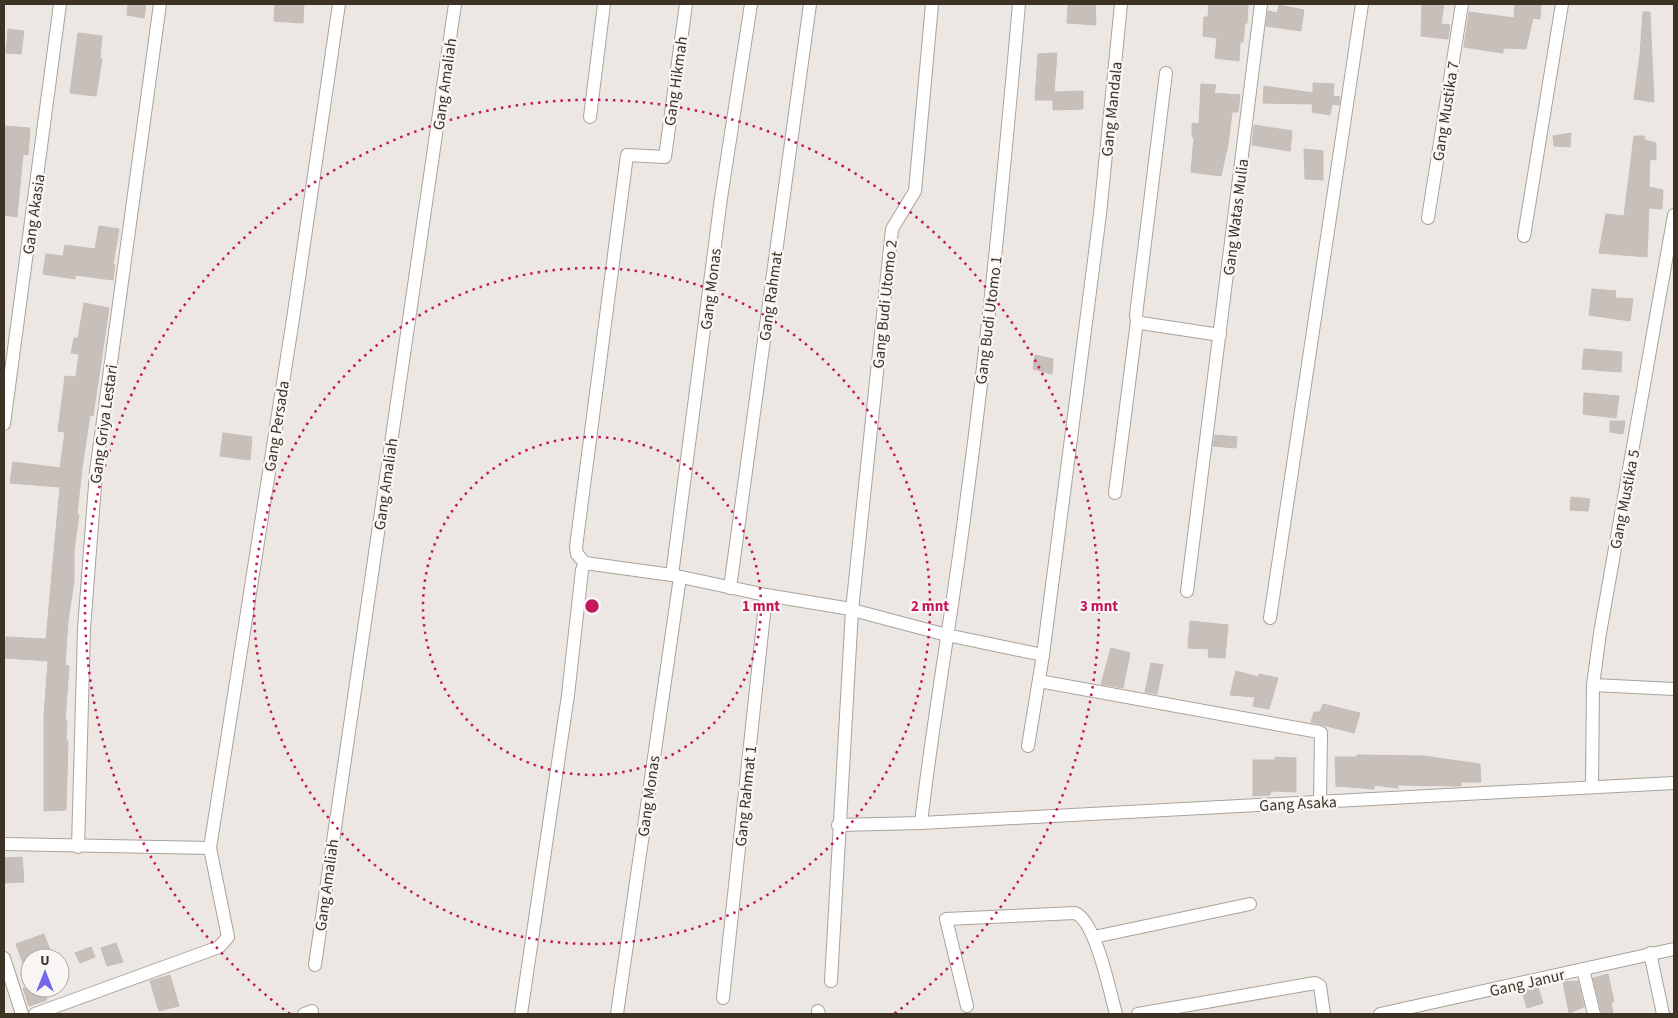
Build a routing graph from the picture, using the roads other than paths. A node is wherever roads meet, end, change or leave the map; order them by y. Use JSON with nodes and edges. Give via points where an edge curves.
{"nodes":[{"id":1,"x":60,"y":4,"type":"edge"},
{"id":2,"x":160,"y":4,"type":"edge"},
{"id":3,"x":339,"y":4,"type":"edge"},
{"id":4,"x":455,"y":4,"type":"edge"},
{"id":5,"x":604,"y":4,"type":"edge"},
{"id":6,"x":686,"y":4,"type":"edge"},
{"id":7,"x":751,"y":4,"type":"edge"},
{"id":8,"x":810,"y":4,"type":"edge"},
{"id":9,"x":932,"y":4,"type":"edge"},
{"id":10,"x":1019,"y":4,"type":"edge"},
{"id":11,"x":1121,"y":4,"type":"edge"},
{"id":12,"x":1261,"y":4,"type":"edge"},
{"id":13,"x":1362,"y":4,"type":"edge"},
{"id":14,"x":1462,"y":4,"type":"edge"},
{"id":15,"x":1562,"y":4,"type":"edge"},
{"id":16,"x":1166,"y":73,"type":"dead end"},
{"id":17,"x":590,"y":117,"type":"dead end"},
{"id":18,"x":1674,"y":215,"type":"edge"},
{"id":19,"x":1428,"y":218,"type":"dead end"},
{"id":20,"x":1524,"y":236,"type":"dead end"},
{"id":21,"x":1137,"y":321,"type":"junction"},
{"id":22,"x":1220,"y":335,"type":"junction"},
{"id":23,"x":5,"y":408,"type":"edge"},
{"id":24,"x":4,"y":424,"type":"edge"},
{"id":25,"x":1114,"y":493,"type":"dead end"},
{"id":26,"x":585,"y":563,"type":"junction"},
{"id":27,"x":676,"y":576,"type":"junction"},
{"id":28,"x":730,"y":588,"type":"junction"},
{"id":29,"x":1187,"y":591,"type":"dead end"},
{"id":30,"x":766,"y":595,"type":"junction"},
{"id":31,"x":852,"y":610,"type":"junction"},
{"id":32,"x":1270,"y":618,"type":"dead end"},
{"id":33,"x":948,"y":635,"type":"junction"},
{"id":34,"x":1043,"y":655,"type":"junction"},
{"id":35,"x":1039,"y":681,"type":"junction"},
{"id":36,"x":1593,"y":684,"type":"junction"},
{"id":37,"x":1674,"y":689,"type":"edge"},
{"id":38,"x":1028,"y":746,"type":"dead end"},
{"id":39,"x":1674,"y":783,"type":"edge"},
{"id":40,"x":1592,"y":786,"type":"junction"},
{"id":41,"x":1320,"y":802,"type":"junction"},
{"id":42,"x":921,"y":823,"type":"junction"},
{"id":43,"x":838,"y":825,"type":"junction"},
{"id":44,"x":4,"y":844,"type":"edge"},
{"id":45,"x":78,"y":847,"type":"junction"},
{"id":46,"x":210,"y":848,"type":"junction"},
{"id":47,"x":1250,"y":904,"type":"dead end"},
{"id":48,"x":1094,"y":937,"type":"junction"},
{"id":49,"x":1674,"y":949,"type":"edge"},
{"id":50,"x":1650,"y":953,"type":"junction"},
{"id":51,"x":4,"y":958,"type":"edge"},
{"id":52,"x":315,"y":965,"type":"dead end"},
{"id":53,"x":1583,"y":969,"type":"junction"},
{"id":54,"x":831,"y":981,"type":"dead end"},
{"id":55,"x":8,"y":984,"type":"edge"},
{"id":56,"x":723,"y":998,"type":"dead end"},
{"id":57,"x":967,"y":1006,"type":"dead end"},
{"id":58,"x":22,"y":1014,"type":"edge"},
{"id":59,"x":36,"y":1014,"type":"edge"},
{"id":60,"x":521,"y":1014,"type":"edge"},
{"id":61,"x":617,"y":1014,"type":"edge"},
{"id":62,"x":1116,"y":1014,"type":"edge"},
{"id":63,"x":1138,"y":1014,"type":"edge"},
{"id":64,"x":1324,"y":1014,"type":"edge"},
{"id":65,"x":1380,"y":1014,"type":"edge"},
{"id":66,"x":1594,"y":1014,"type":"edge"},
{"id":67,"x":1663,"y":1014,"type":"edge"}],
"edges":[{"from":1,"to":23,"type":"street","name":"Gang Akasia"},
{"from":2,"to":45,"type":"street","name":"Gang Griya Lestari","via":[[96,472],[84,629]]},
{"from":3,"to":46,"type":"street","name":"Gang Persada","via":[[295,310]]},
{"from":4,"to":52,"type":"street","name":"Gang Amaliah"},
{"from":5,"to":17,"type":"street"},
{"from":6,"to":26,"type":"street","name":"Gang Hikmah","via":[[665,157],[627,155],[576,547],[577,554]]},
{"from":7,"to":27,"type":"street","name":"Gang Monas","via":[[721,198]]},
{"from":8,"to":28,"type":"street","name":"Gang Rahmat"},
{"from":9,"to":31,"type":"street","name":"Gang Budi Utomo 2","via":[[916,191],[892,229]]},
{"from":10,"to":33,"type":"street","name":"Gang Budi Utomo 1","via":[[999,224]]},
{"from":11,"to":34,"type":"street","name":"Gang Mandala","via":[[1100,214]]},
{"from":12,"to":22,"type":"street","name":"Gang Watas Mulia"},
{"from":13,"to":32,"type":"street"},
{"from":14,"to":19,"type":"street","name":"Gang Mustika 7"},
{"from":15,"to":20,"type":"street"},
{"from":16,"to":21,"type":"street"},
{"from":18,"to":36,"type":"street","name":"Gang Mustika 5"},
{"from":21,"to":22,"type":"street"},
{"from":21,"to":25,"type":"street"},
{"from":22,"to":29,"type":"street","name":"Gang Watas Mulia"},
{"from":23,"to":24,"type":"street","name":"Gang Akasia"},
{"from":26,"to":27,"type":"street"},
{"from":26,"to":60,"type":"street"},
{"from":27,"to":28,"type":"street"},
{"from":27,"to":61,"type":"street","name":"Gang Monas"},
{"from":28,"to":30,"type":"street"},
{"from":30,"to":31,"type":"street"},
{"from":30,"to":56,"type":"street","name":"Gang Rahmat 1"},
{"from":31,"to":33,"type":"street"},
{"from":31,"to":43,"type":"street","name":"Gang Budi Utomo 2"},
{"from":33,"to":34,"type":"street"},
{"from":33,"to":42,"type":"street","name":"Gang Budi Utomo 1"},
{"from":34,"to":35,"type":"street","name":"Gang Mandala"},
{"from":35,"to":38,"type":"street","name":"Gang Mandala"},
{"from":35,"to":41,"type":"street","via":[[1319,732]]},
{"from":36,"to":37,"type":"street"},
{"from":36,"to":40,"type":"street","name":"Gang Mustika 5"},
{"from":39,"to":40,"type":"street","name":"Gang Asaka"},
{"from":40,"to":41,"type":"street","name":"Gang Asaka"},
{"from":41,"to":42,"type":"street","name":"Gang Asaka"},
{"from":42,"to":43,"type":"street","name":"Gang Asaka"},
{"from":43,"to":54,"type":"street","name":"Gang Budi Utomo 2"},
{"from":44,"to":45,"type":"street"},
{"from":45,"to":46,"type":"street"},
{"from":46,"to":59,"type":"street","via":[[228,938],[225,943]]},
{"from":47,"to":48,"type":"street"},
{"from":48,"to":57,"type":"street","via":[[1075,913],[946,918]]},
{"from":48,"to":62,"type":"street"},
{"from":49,"to":50,"type":"street","name":"Gang Janur"},
{"from":50,"to":53,"type":"street","name":"Gang Janur"},
{"from":50,"to":67,"type":"street"},
{"from":51,"to":55,"type":"street"},
{"from":53,"to":65,"type":"street","name":"Gang Janur"},
{"from":53,"to":66,"type":"street"},
{"from":55,"to":58,"type":"street"},
{"from":63,"to":64,"type":"street","via":[[1315,983],[1320,986]]}]}
